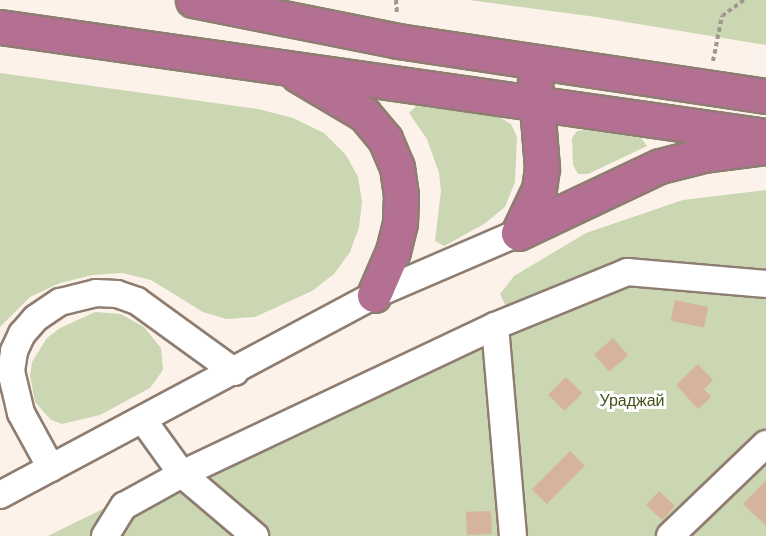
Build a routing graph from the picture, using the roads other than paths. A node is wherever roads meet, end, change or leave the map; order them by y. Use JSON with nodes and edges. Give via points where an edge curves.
{"nodes":[{"id":1,"x":193,"y":0,"type":"edge"},
{"id":2,"x":0,"y":27,"type":"edge"},
{"id":3,"x":271,"y":63,"type":"junction"},
{"id":4,"x":533,"y":63,"type":"junction"},
{"id":5,"x":766,"y":96,"type":"edge"},
{"id":6,"x":537,"y":101,"type":"junction"},
{"id":7,"x":766,"y":136,"type":"edge"},
{"id":8,"x":766,"y":147,"type":"edge"},
{"id":9,"x":518,"y":233,"type":"junction"},
{"id":10,"x":766,"y":284,"type":"edge"},
{"id":11,"x":374,"y":296,"type":"junction"},
{"id":12,"x":495,"y":326,"type":"junction"},
{"id":13,"x":236,"y":372,"type":"junction"},
{"id":14,"x":143,"y":420,"type":"junction"},
{"id":15,"x":766,"y":444,"type":"edge"},
{"id":16,"x":51,"y":468,"type":"junction"},
{"id":17,"x":182,"y":474,"type":"junction"},
{"id":18,"x":0,"y":495,"type":"edge"},
{"id":19,"x":105,"y":536,"type":"edge"},
{"id":20,"x":255,"y":536,"type":"edge"},
{"id":21,"x":513,"y":536,"type":"edge"},
{"id":22,"x":670,"y":536,"type":"edge"}],
"edges":[{"from":1,"to":4,"type":"highway"},
{"from":2,"to":3,"type":"highway"},
{"from":3,"to":6,"type":"highway"},
{"from":3,"to":11,"type":"highway","via":[[340,98],[363,114],[385,139],[397,167],[402,195],[393,251]]},
{"from":4,"to":5,"type":"highway"},
{"from":4,"to":6,"type":"highway"},
{"from":6,"to":7,"type":"highway"},
{"from":6,"to":9,"type":"highway","via":[[542,168],[539,189]]},
{"from":8,"to":9,"type":"highway","via":[[704,155],[660,166]]},
{"from":9,"to":11,"type":"street"},
{"from":10,"to":12,"type":"street","via":[[627,272]]},
{"from":11,"to":13,"type":"street"},
{"from":12,"to":17,"type":"street"},
{"from":12,"to":21,"type":"street"},
{"from":13,"to":14,"type":"street"},
{"from":13,"to":16,"type":"street","via":[[137,301],[96,293],[60,302],[36,318],[22,334],[11,371],[21,413]]},
{"from":14,"to":16,"type":"street"},
{"from":14,"to":17,"type":"street"},
{"from":15,"to":22,"type":"street"},
{"from":16,"to":18,"type":"street"},
{"from":17,"to":19,"type":"street","via":[[124,506]]},
{"from":17,"to":20,"type":"street"}]}
